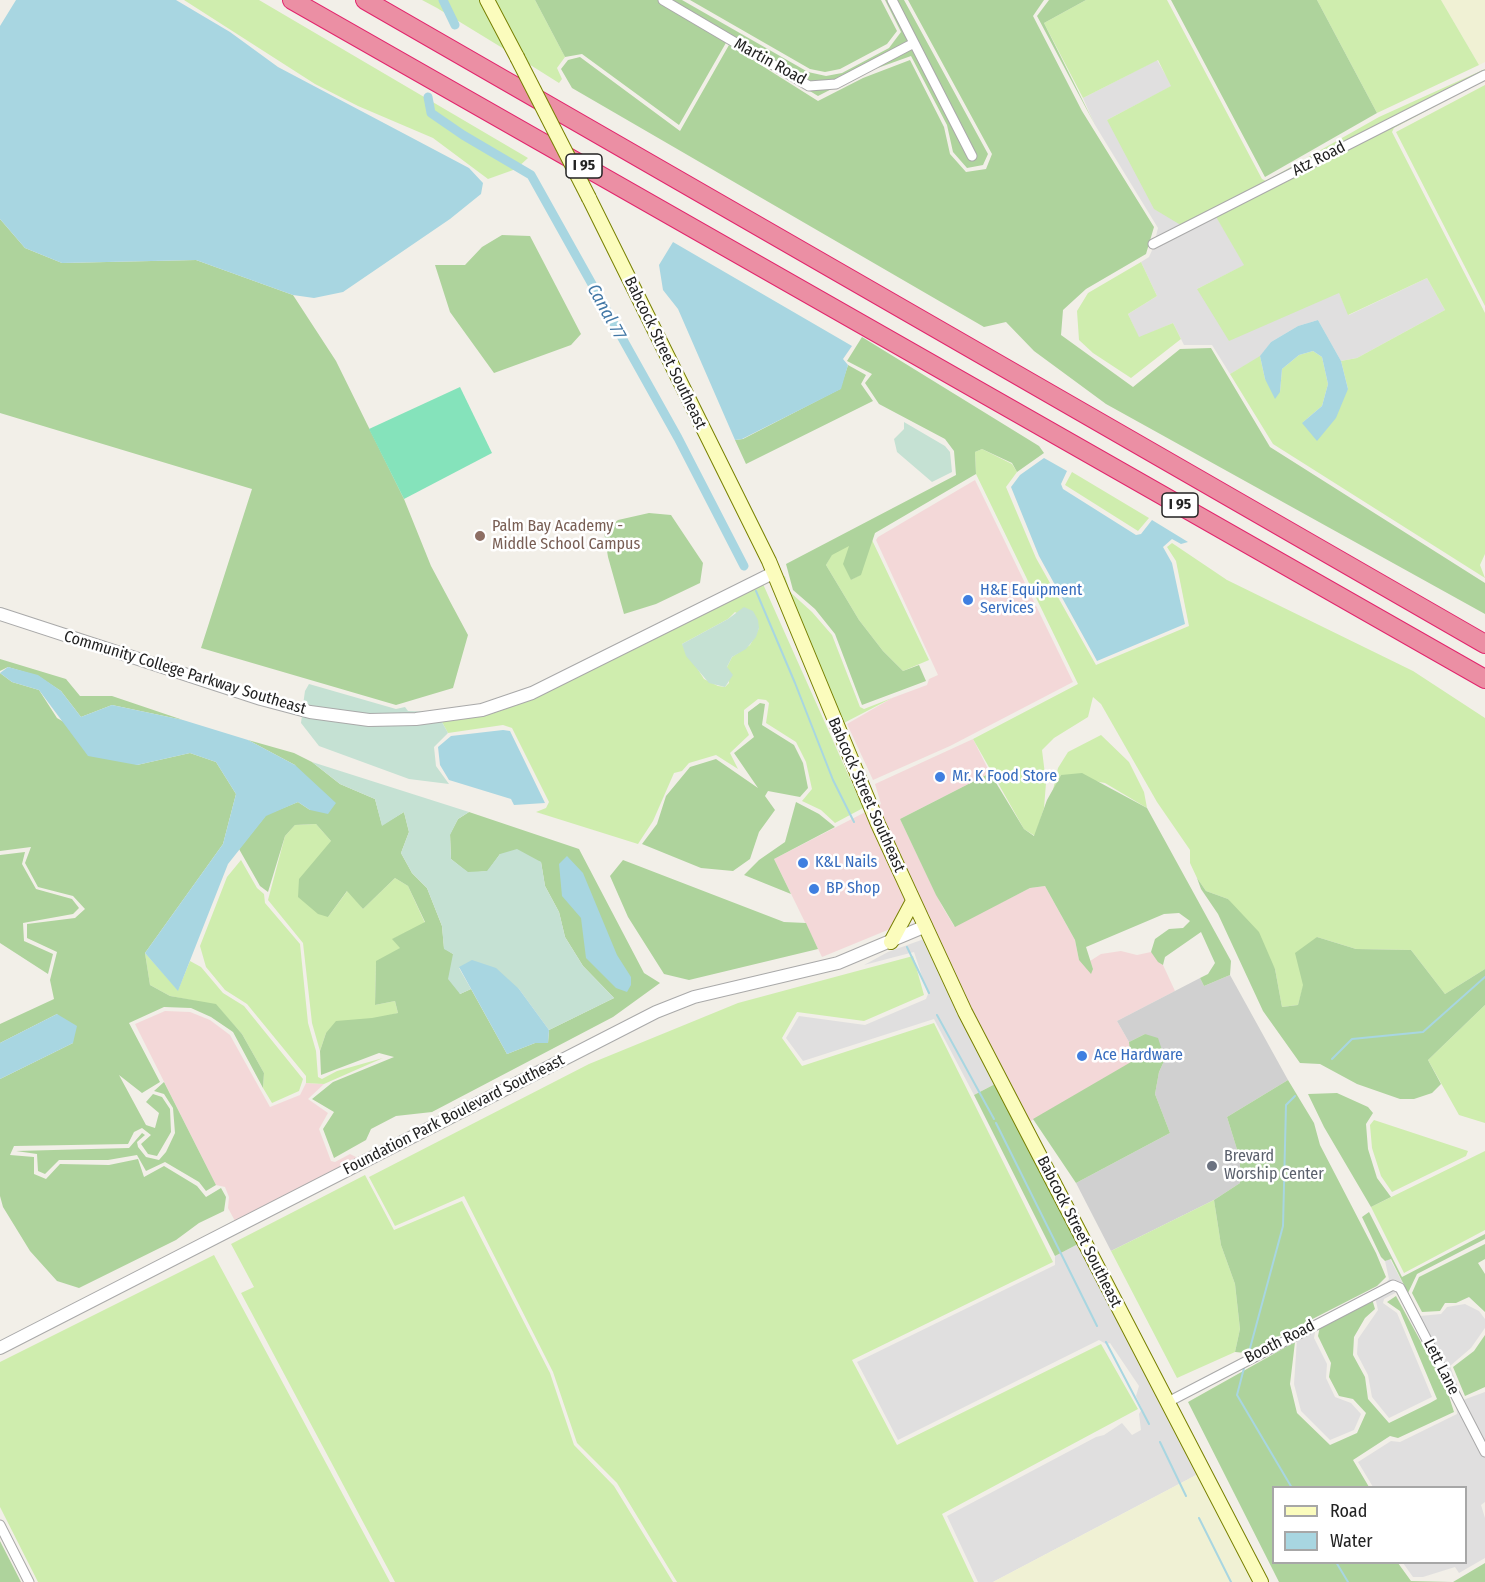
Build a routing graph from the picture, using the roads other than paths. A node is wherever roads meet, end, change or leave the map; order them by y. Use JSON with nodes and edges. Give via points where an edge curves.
{"nodes":[{"id":1,"x":292,"y":0,"type":"edge"},
{"id":2,"x":364,"y":0,"type":"edge"},
{"id":3,"x":487,"y":0,"type":"edge"},
{"id":4,"x":663,"y":0,"type":"edge"},
{"id":5,"x":892,"y":0,"type":"edge"},
{"id":6,"x":914,"y":43,"type":"junction"},
{"id":7,"x":1485,"y":75,"type":"edge"},
{"id":8,"x":972,"y":156,"type":"dead end"},
{"id":9,"x":1153,"y":244,"type":"dead end"},
{"id":10,"x":773,"y":573,"type":"junction"},
{"id":11,"x":0,"y":614,"type":"edge"},
{"id":12,"x":1485,"y":644,"type":"edge"},
{"id":13,"x":1485,"y":679,"type":"edge"},
{"id":14,"x":913,"y":901,"type":"junction"},
{"id":15,"x":926,"y":926,"type":"junction"},
{"id":16,"x":891,"y":942,"type":"junction"},
{"id":17,"x":1393,"y":1285,"type":"joint"},
{"id":18,"x":0,"y":1348,"type":"edge"},
{"id":19,"x":1168,"y":1402,"type":"junction"},
{"id":20,"x":1485,"y":1452,"type":"edge"},
{"id":21,"x":0,"y":1526,"type":"edge"},
{"id":22,"x":29,"y":1582,"type":"edge"},
{"id":23,"x":1261,"y":1582,"type":"edge"}],
"edges":[{"from":1,"to":13,"type":"highway","number":"I 95"},
{"from":2,"to":12,"type":"highway","number":"I 95"},
{"from":3,"to":10,"type":"main road","name":"Babcock Street Southeast","bridge":true},
{"from":4,"to":6,"type":"street","name":"Martin Road","via":[[809,86],[836,84]]},
{"from":5,"to":6,"type":"street"},
{"from":6,"to":8,"type":"street"},
{"from":7,"to":9,"type":"street","name":"Atz Road"},
{"from":10,"to":11,"type":"street","name":"Community College Parkway Southeast","via":[[532,693],[482,710],[416,719],[369,720],[310,712]]},
{"from":10,"to":14,"type":"main road","name":"Babcock Street Southeast"},
{"from":14,"to":15,"type":"main road","name":"Babcock Street Southeast"},
{"from":14,"to":16,"type":"main road"},
{"from":15,"to":16,"type":"street","name":"Foundation Park Boulevard Southeast"},
{"from":15,"to":19,"type":"main road","name":"Babcock Street Southeast","via":[[965,1012]]},
{"from":16,"to":18,"type":"street","name":"Foundation Park Boulevard Southeast","via":[[838,963],[694,997],[656,1012]]},
{"from":17,"to":19,"type":"street","name":"Booth Road"},
{"from":17,"to":20,"type":"street","name":"Lett Lane","via":[[1401,1288]]},
{"from":19,"to":23,"type":"main road","name":"Babcock Street Southeast"},
{"from":21,"to":22,"type":"street"}]}
